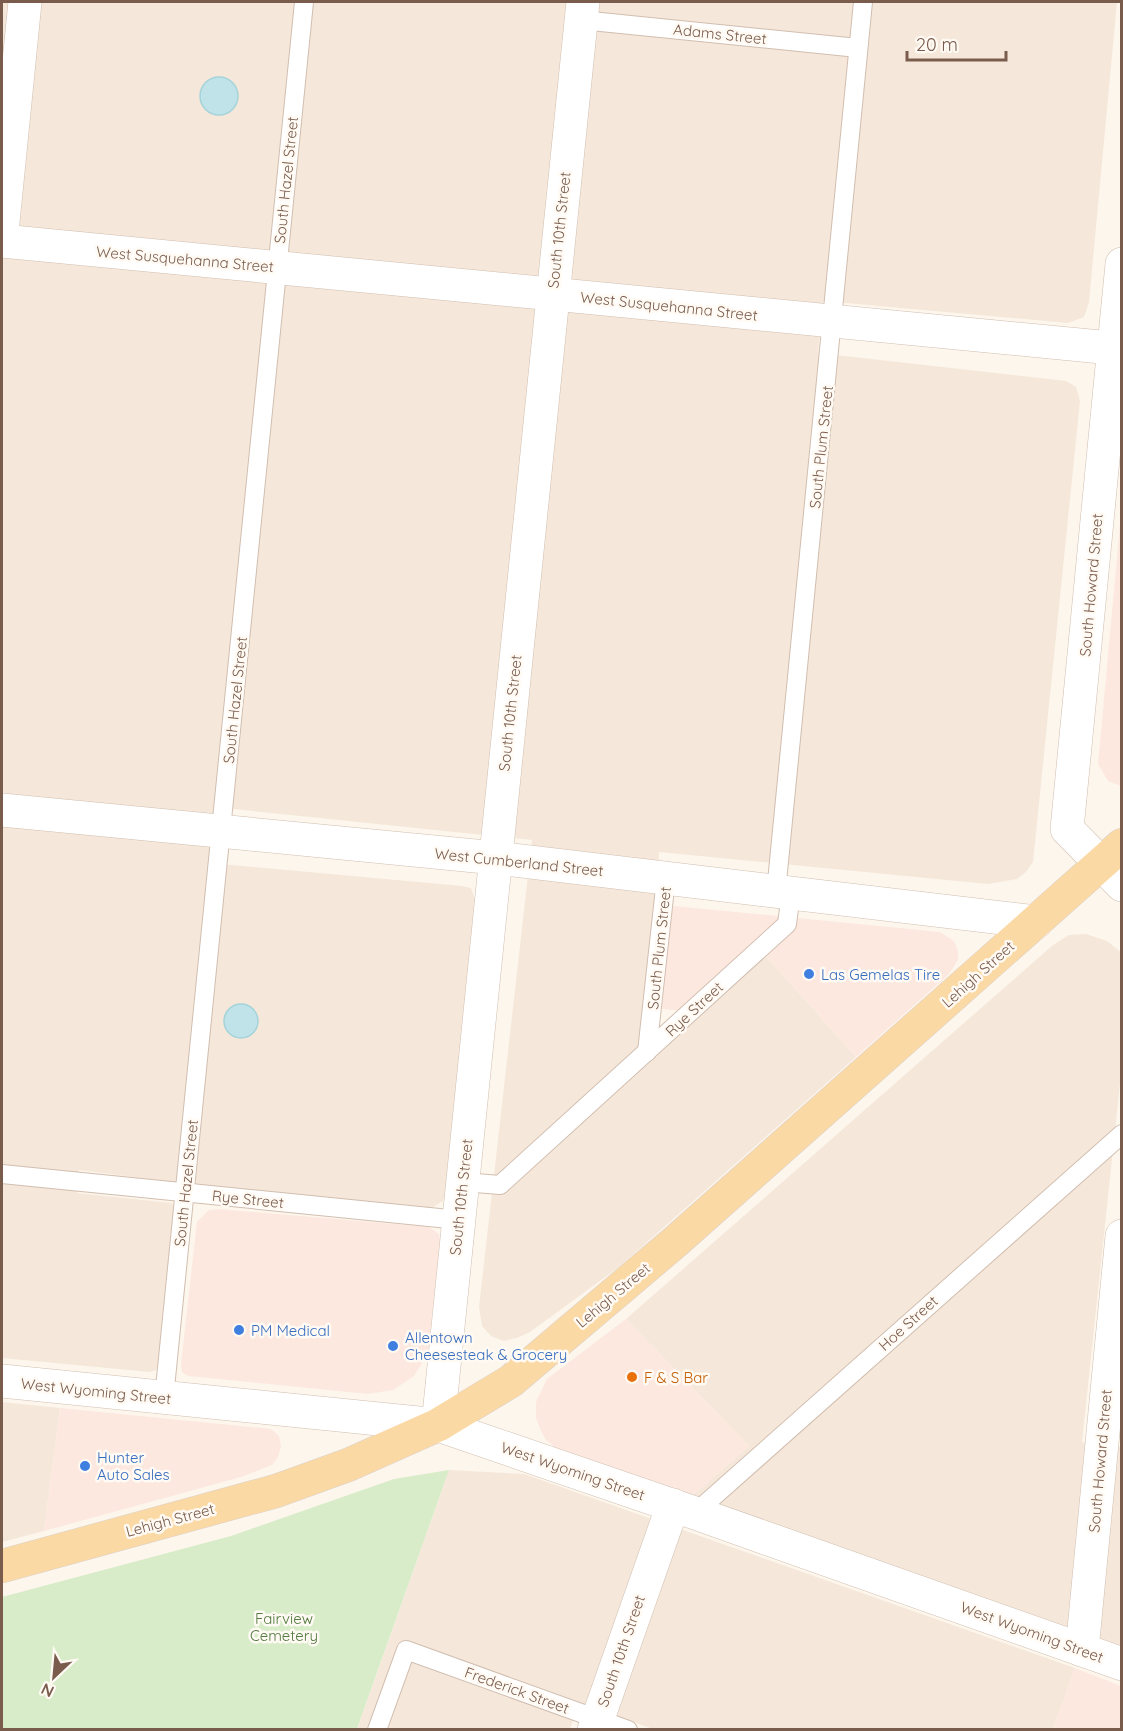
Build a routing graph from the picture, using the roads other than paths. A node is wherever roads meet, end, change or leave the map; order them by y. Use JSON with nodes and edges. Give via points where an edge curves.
{"nodes":[{"id":1,"x":25,"y":2,"type":"edge"},
{"id":2,"x":304,"y":2,"type":"edge"},
{"id":3,"x":863,"y":2,"type":"edge"},
{"id":4,"x":582,"y":11,"type":"edge"},
{"id":5,"x":858,"y":48,"type":"junction"},
{"id":6,"x":2,"y":232,"type":"edge"},
{"id":7,"x":2,"y":242,"type":"edge"},
{"id":8,"x":1122,"y":264,"type":"edge"},
{"id":9,"x":278,"y":268,"type":"junction"},
{"id":10,"x":553,"y":294,"type":"junction"},
{"id":11,"x":833,"y":321,"type":"junction"},
{"id":12,"x":1118,"y":349,"type":"edge"},
{"id":13,"x":2,"y":810,"type":"edge"},
{"id":14,"x":221,"y":832,"type":"junction"},
{"id":15,"x":496,"y":858,"type":"junction"},
{"id":16,"x":1115,"y":864,"type":"edge"},
{"id":17,"x":666,"y":879,"type":"junction"},
{"id":18,"x":784,"y":893,"type":"junction"},
{"id":19,"x":1036,"y":922,"type":"junction"},
{"id":20,"x":647,"y":1052,"type":"junction"},
{"id":21,"x":1122,"y":1134,"type":"edge"},
{"id":22,"x":2,"y":1174,"type":"edge"},
{"id":23,"x":462,"y":1182,"type":"junction"},
{"id":24,"x":185,"y":1193,"type":"junction"},
{"id":25,"x":459,"y":1220,"type":"junction"},
{"id":26,"x":1122,"y":1236,"type":"edge"},
{"id":27,"x":2,"y":1381,"type":"edge"},
{"id":28,"x":164,"y":1398,"type":"junction"},
{"id":29,"x":438,"y":1425,"type":"junction"},
{"id":30,"x":684,"y":1509,"type":"junction"},
{"id":31,"x":2,"y":1566,"type":"edge"},
{"id":32,"x":1082,"y":1650,"type":"junction"},
{"id":33,"x":1122,"y":1664,"type":"edge"},
{"id":34,"x":596,"y":1724,"type":"edge"},
{"id":35,"x":377,"y":1730,"type":"edge"},
{"id":36,"x":628,"y":1730,"type":"edge"}],
"edges":[{"from":1,"to":6,"type":"street"},
{"from":2,"to":9,"type":"lane","name":"South Hazel Street"},
{"from":3,"to":5,"type":"lane","name":"South Plum Street"},
{"from":4,"to":5,"type":"lane","name":"Adams Street"},
{"from":4,"to":10,"type":"street","name":"South 10th Street"},
{"from":5,"to":11,"type":"lane","name":"South Plum Street"},
{"from":7,"to":9,"type":"street","name":"West Susquehanna Street"},
{"from":8,"to":12,"type":"street","name":"South Howard Street"},
{"from":9,"to":10,"type":"street","name":"West Susquehanna Street"},
{"from":9,"to":14,"type":"lane","name":"South Hazel Street"},
{"from":10,"to":11,"type":"street","name":"West Susquehanna Street"},
{"from":10,"to":15,"type":"street","name":"South 10th Street"},
{"from":11,"to":12,"type":"street","name":"West Susquehanna Street"},
{"from":11,"to":18,"type":"lane","name":"South Plum Street"},
{"from":12,"to":16,"type":"street","name":"South Howard Street","via":[[1067,829]]},
{"from":13,"to":14,"type":"street","name":"West Cumberland Street"},
{"from":14,"to":15,"type":"street","name":"West Cumberland Street"},
{"from":14,"to":24,"type":"lane","name":"South Hazel Street"},
{"from":15,"to":17,"type":"street","name":"West Cumberland Street"},
{"from":15,"to":23,"type":"street","name":"South 10th Street"},
{"from":16,"to":19,"type":"main road","name":"Lehigh Street"},
{"from":17,"to":18,"type":"street","name":"West Cumberland Street"},
{"from":17,"to":20,"type":"lane","name":"South Plum Street"},
{"from":18,"to":19,"type":"street","name":"West Cumberland Street"},
{"from":18,"to":20,"type":"lane","name":"Rye Street","via":[[787,924]]},
{"from":19,"to":29,"type":"main road","name":"Lehigh Street","via":[[511,1382]]},
{"from":20,"to":23,"type":"lane","name":"Rye Street","via":[[500,1185]]},
{"from":21,"to":30,"type":"lane","name":"Hoe Street"},
{"from":22,"to":24,"type":"lane","name":"Rye Street"},
{"from":23,"to":25,"type":"street","name":"South 10th Street"},
{"from":24,"to":25,"type":"lane","name":"Rye Street"},
{"from":24,"to":28,"type":"lane","name":"South Hazel Street"},
{"from":25,"to":29,"type":"street","name":"South 10th Street"},
{"from":26,"to":32,"type":"street","name":"South Howard Street"},
{"from":27,"to":28,"type":"street","name":"West Wyoming Street"},
{"from":28,"to":29,"type":"street","name":"West Wyoming Street"},
{"from":29,"to":30,"type":"street","name":"West Wyoming Street"},
{"from":29,"to":31,"type":"main road","name":"Lehigh Street","via":[[348,1465],[276,1491]]},
{"from":30,"to":32,"type":"street","name":"West Wyoming Street"},
{"from":30,"to":34,"type":"street","name":"South 10th Street"},
{"from":32,"to":33,"type":"street","name":"West Wyoming Street"},
{"from":34,"to":35,"type":"lane","name":"Frederick Street","via":[[406,1650]]},
{"from":34,"to":36,"type":"lane","name":"Frederick Street"}]}
